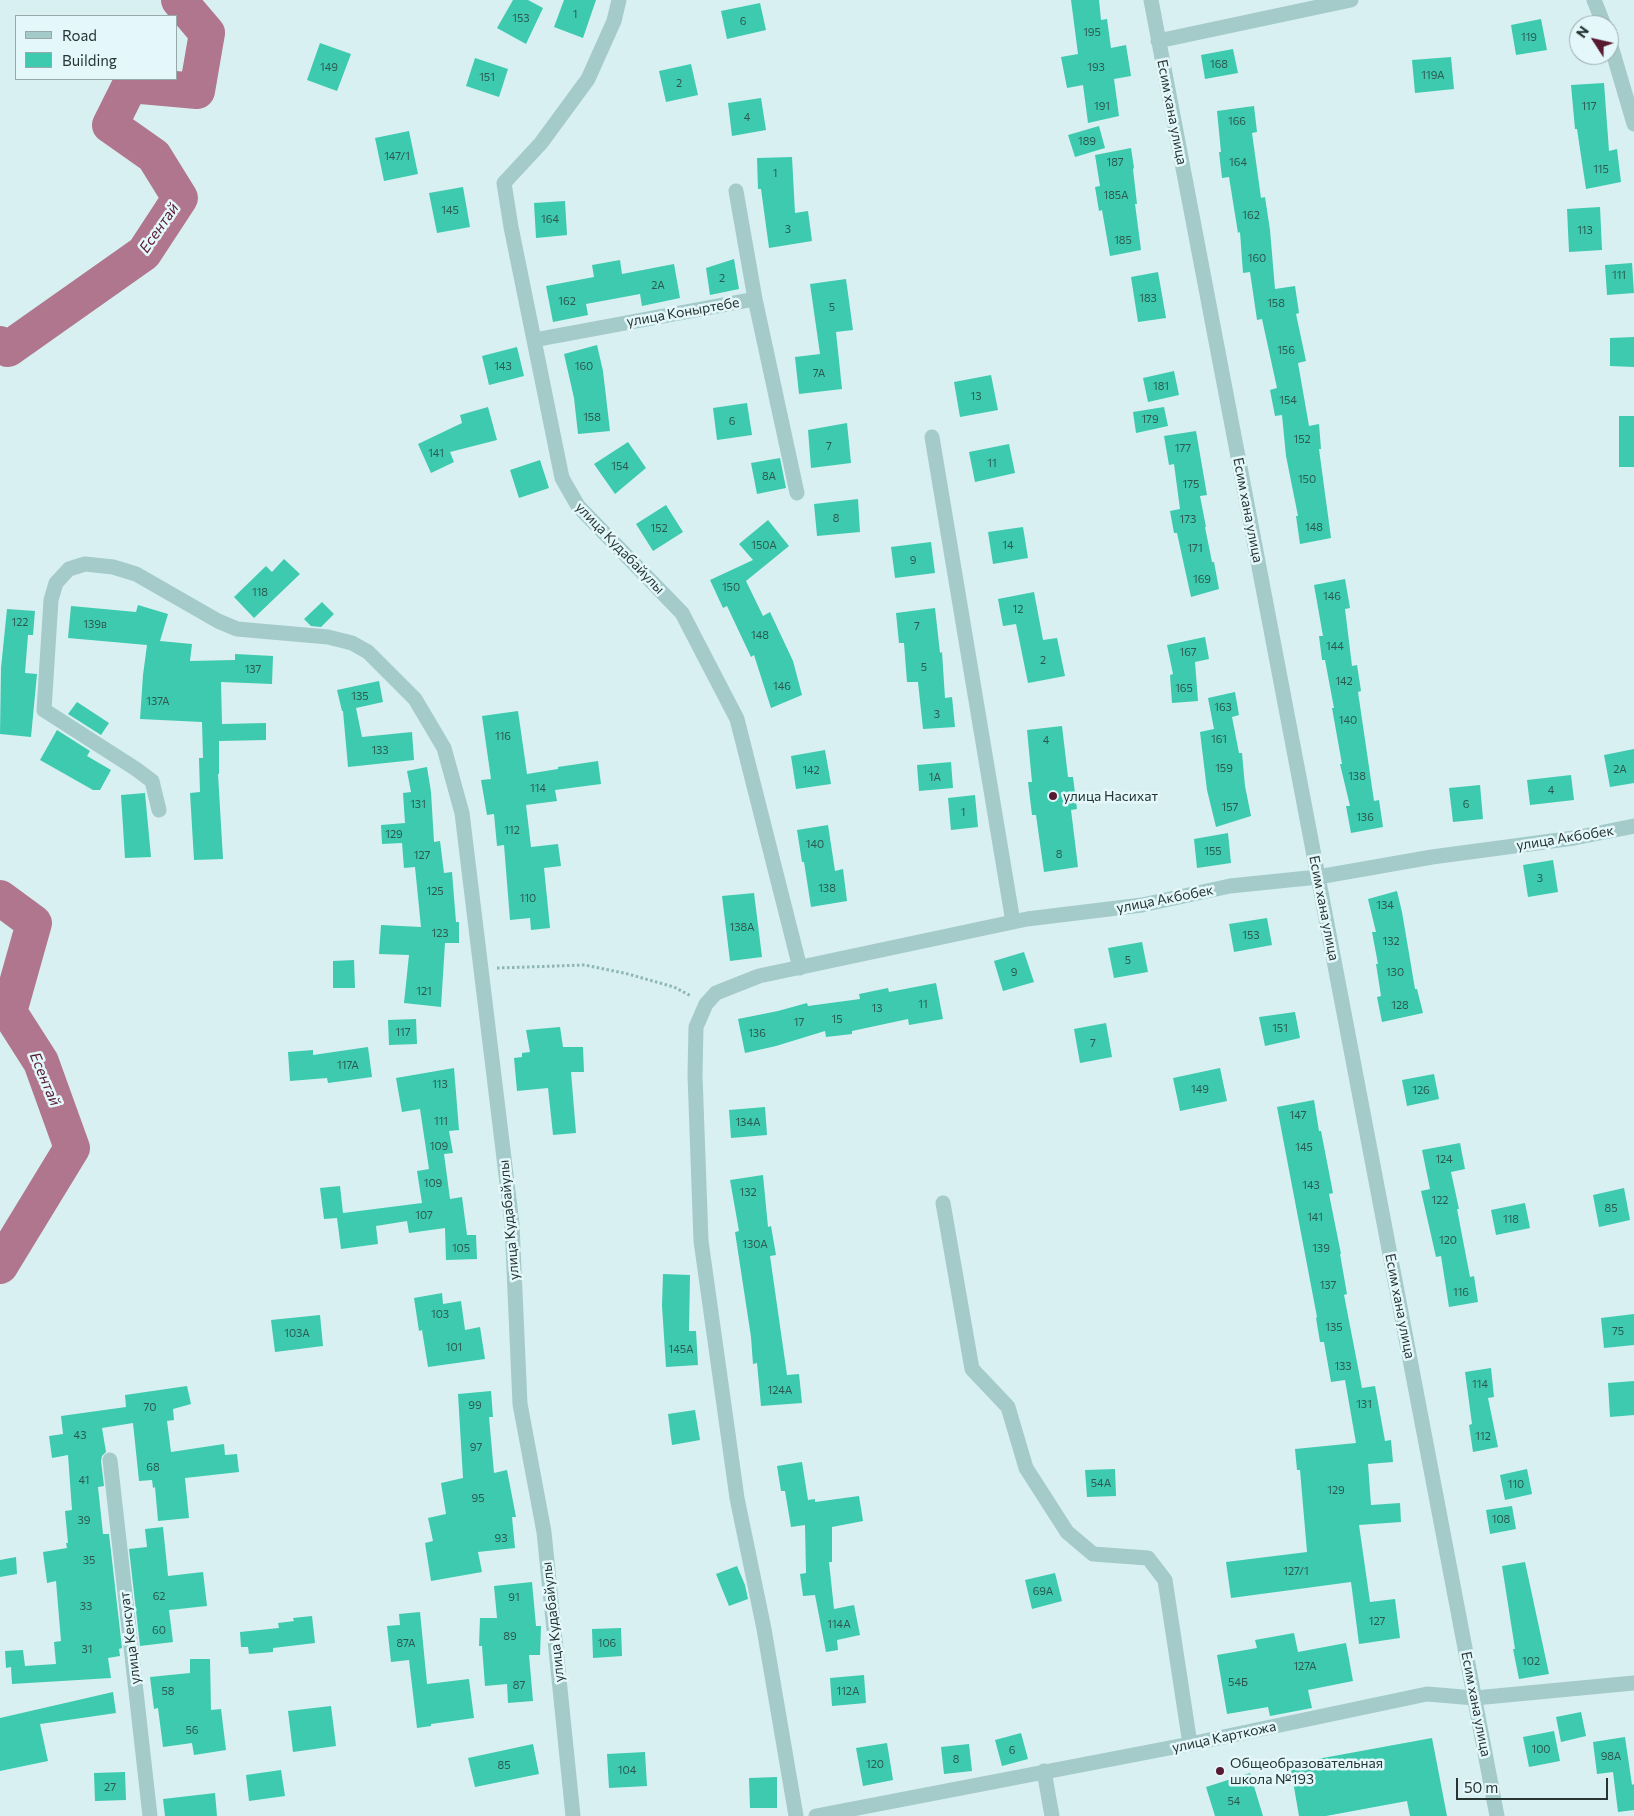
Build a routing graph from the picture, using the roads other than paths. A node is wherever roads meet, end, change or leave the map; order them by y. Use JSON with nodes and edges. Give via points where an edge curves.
{"nodes":[{"id":1,"x":619,"y":0,"type":"edge"},
{"id":2,"x":1151,"y":0,"type":"edge"},
{"id":3,"x":1351,"y":0,"type":"edge"},
{"id":4,"x":1594,"y":0,"type":"edge"},
{"id":5,"x":1600,"y":15,"type":"edge"},
{"id":6,"x":1158,"y":41,"type":"junction"},
{"id":7,"x":1616,"y":65,"type":"edge"},
{"id":8,"x":1634,"y":124,"type":"edge"},
{"id":9,"x":736,"y":191,"type":"dead end"},
{"id":10,"x":755,"y":299,"type":"junction"},
{"id":11,"x":534,"y":340,"type":"junction"},
{"id":12,"x":932,"y":437,"type":"dead end"},
{"id":13,"x":797,"y":493,"type":"dead end"},
{"id":14,"x":159,"y":810,"type":"dead end"},
{"id":15,"x":1634,"y":826,"type":"edge"},
{"id":16,"x":1318,"y":878,"type":"junction"},
{"id":17,"x":1013,"y":922,"type":"junction"},
{"id":18,"x":800,"y":968,"type":"junction"},
{"id":19,"x":943,"y":1203,"type":"dead end"},
{"id":20,"x":110,"y":1460,"type":"dead end"},
{"id":21,"x":1634,"y":1683,"type":"edge"},
{"id":22,"x":1475,"y":1698,"type":"junction"},
{"id":23,"x":1190,"y":1744,"type":"junction"},
{"id":24,"x":1044,"y":1772,"type":"junction"},
{"id":25,"x":150,"y":1816,"type":"edge"},
{"id":26,"x":573,"y":1816,"type":"edge"},
{"id":27,"x":796,"y":1816,"type":"edge"},
{"id":28,"x":816,"y":1816,"type":"edge"},
{"id":29,"x":1052,"y":1816,"type":"edge"},
{"id":30,"x":1497,"y":1816,"type":"edge"}],
"edges":[{"from":1,"to":11,"type":"street","name":"улица Кудабайулы","via":[[614,21],[588,79],[541,143],[504,183]]},
{"from":2,"to":6,"type":"street","name":"Есим хана улица"},
{"from":3,"to":6,"type":"street"},
{"from":4,"to":5,"type":"street"},
{"from":6,"to":16,"type":"street","name":"Есим хана улица"},
{"from":7,"to":8,"type":"street"},
{"from":9,"to":10,"type":"street"},
{"from":10,"to":11,"type":"street","name":"улица Коныртебе"},
{"from":10,"to":13,"type":"street","name":"улица Коныртебе"},
{"from":11,"to":18,"type":"street","name":"улица Кудабайулы","via":[[562,478],[578,506],[682,612],[737,718]]},
{"from":12,"to":17,"type":"street"},
{"from":14,"to":26,"type":"street","name":"улица Кудабайулы","via":[[152,781],[44,710],[51,600],[56,583],[69,569],[85,564],[136,574],[218,621],[237,628],[352,642],[368,652],[415,699],[444,748],[462,813],[512,1224],[520,1404],[544,1532]]},
{"from":15,"to":16,"type":"street","name":"улица Акбобек"},
{"from":16,"to":17,"type":"street","name":"улица Акбобек","via":[[1230,886],[1142,906]]},
{"from":16,"to":22,"type":"street","name":"Есим хана улица"},
{"from":17,"to":18,"type":"street","name":"улица Акбобек"},
{"from":18,"to":27,"type":"street","name":"улица Акбобек","via":[[759,976],[716,993],[706,1004],[696,1027],[695,1075],[702,1241],[736,1489]]},
{"from":19,"to":23,"type":"street","via":[[972,1369],[1008,1407],[1026,1468],[1067,1532],[1093,1554],[1148,1558],[1164,1580]]},
{"from":20,"to":25,"type":"street","name":"улица Кенсуат"},
{"from":21,"to":22,"type":"street","name":"улица Карткожа"},
{"from":22,"to":23,"type":"street","name":"улица Карткожа","via":[[1427,1694]]},
{"from":22,"to":30,"type":"street","name":"Есим хана улица"},
{"from":23,"to":24,"type":"street","name":"улица Карткожа"},
{"from":24,"to":28,"type":"street","name":"улица Карткожа"},
{"from":24,"to":29,"type":"street"}]}
